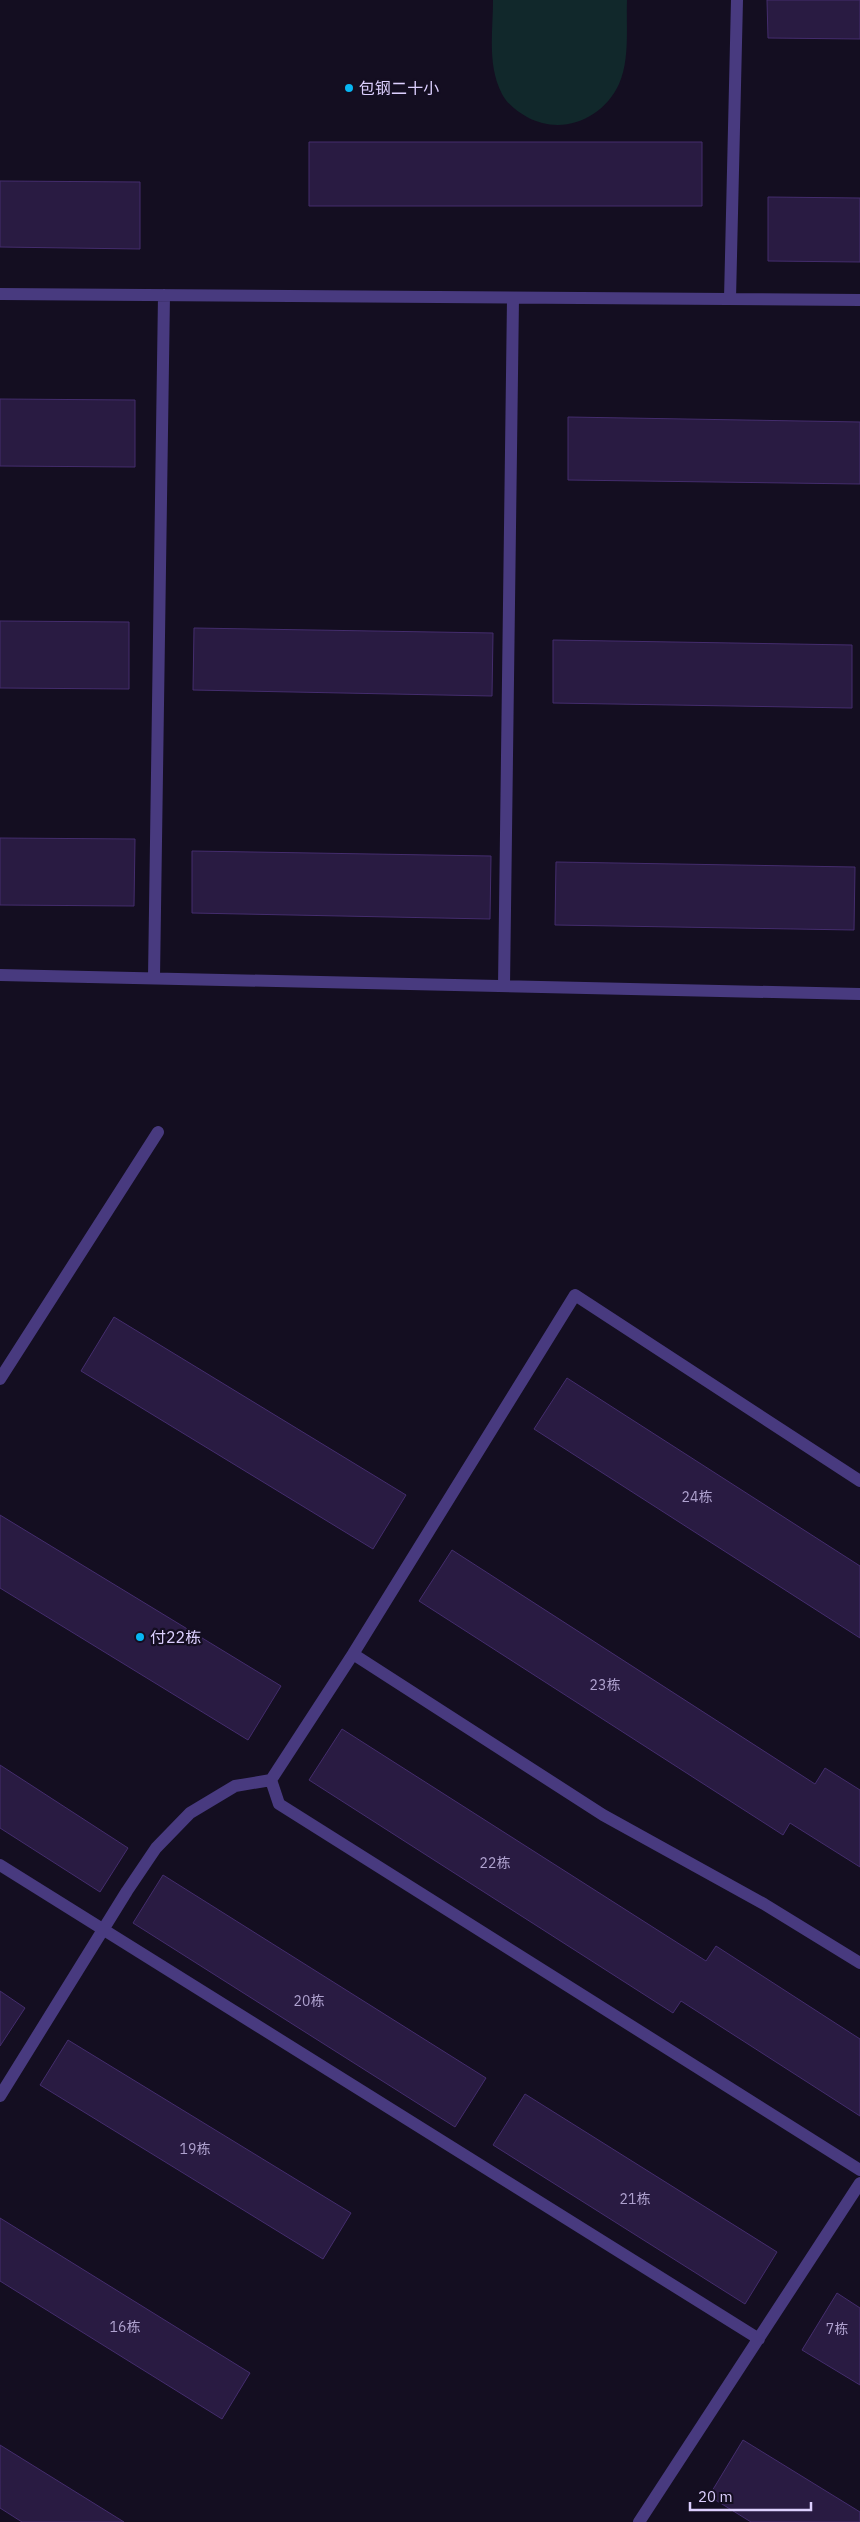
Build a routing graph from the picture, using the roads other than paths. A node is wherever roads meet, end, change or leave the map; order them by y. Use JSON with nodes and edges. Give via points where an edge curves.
{"nodes":[{"id":1,"x":737,"y":0,"type":"edge"},
{"id":2,"x":0,"y":294,"type":"edge"},
{"id":3,"x":164,"y":295,"type":"junction"},
{"id":4,"x":513,"y":298,"type":"junction"},
{"id":5,"x":730,"y":299,"type":"junction"},
{"id":6,"x":860,"y":300,"type":"edge"},
{"id":7,"x":0,"y":975,"type":"edge"},
{"id":8,"x":154,"y":978,"type":"junction"},
{"id":9,"x":504,"y":986,"type":"junction"},
{"id":10,"x":860,"y":994,"type":"edge"},
{"id":11,"x":158,"y":1132,"type":"dead end"},
{"id":12,"x":0,"y":1379,"type":"edge"},
{"id":13,"x":860,"y":1481,"type":"edge"},
{"id":14,"x":353,"y":1654,"type":"junction"},
{"id":15,"x":271,"y":1780,"type":"junction"},
{"id":16,"x":0,"y":1865,"type":"edge"},
{"id":17,"x":103,"y":1929,"type":"junction"},
{"id":18,"x":860,"y":1963,"type":"edge"},
{"id":19,"x":0,"y":2096,"type":"edge"},
{"id":20,"x":860,"y":2170,"type":"edge"},
{"id":21,"x":860,"y":2183,"type":"edge"},
{"id":22,"x":759,"y":2339,"type":"junction"},
{"id":23,"x":639,"y":2522,"type":"edge"}],
"edges":[{"from":1,"to":5,"type":"street"},
{"from":2,"to":3,"type":"street"},
{"from":3,"to":4,"type":"street"},
{"from":3,"to":8,"type":"street"},
{"from":4,"to":5,"type":"street"},
{"from":4,"to":9,"type":"street"},
{"from":5,"to":6,"type":"street"},
{"from":7,"to":8,"type":"street"},
{"from":8,"to":9,"type":"street"},
{"from":9,"to":10,"type":"street"},
{"from":11,"to":12,"type":"street"},
{"from":13,"to":14,"type":"street","via":[[575,1294]]},
{"from":14,"to":15,"type":"street"},
{"from":14,"to":18,"type":"street","via":[[603,1815],[764,1904]]},
{"from":15,"to":17,"type":"street","via":[[235,1786],[190,1813],[156,1848]]},
{"from":15,"to":20,"type":"street","via":[[279,1804]]},
{"from":16,"to":17,"type":"street"},
{"from":17,"to":19,"type":"street"},
{"from":17,"to":22,"type":"street"},
{"from":21,"to":22,"type":"street"},
{"from":22,"to":23,"type":"street"}]}
